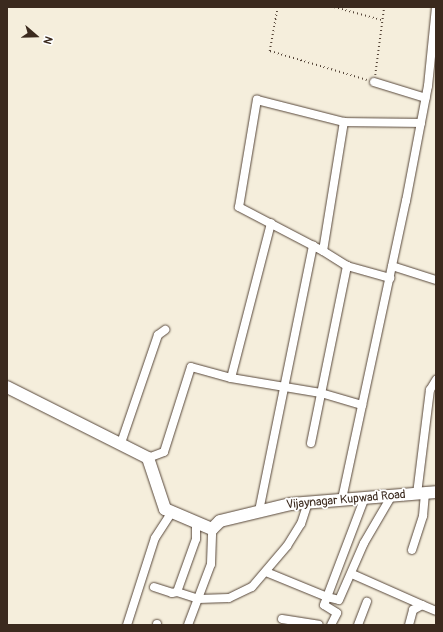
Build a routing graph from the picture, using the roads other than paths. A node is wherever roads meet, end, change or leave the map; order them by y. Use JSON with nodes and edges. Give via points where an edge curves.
{"nodes":[{"id":1,"x":436,"y":7,"type":"edge"},
{"id":2,"x":374,"y":82,"type":"road end"},
{"id":3,"x":426,"y":98,"type":"junction"},
{"id":4,"x":344,"y":122,"type":"junction"},
{"id":5,"x":421,"y":123,"type":"junction"},
{"id":6,"x":270,"y":223,"type":"junction"},
{"id":7,"x":313,"y":245,"type":"junction"},
{"id":8,"x":323,"y":251,"type":"junction"},
{"id":9,"x":346,"y":266,"type":"junction"},
{"id":10,"x":392,"y":266,"type":"junction"},
{"id":11,"x":390,"y":278,"type":"junction"},
{"id":12,"x":436,"y":280,"type":"edge"},
{"id":13,"x":165,"y":330,"type":"dead end"},
{"id":14,"x":231,"y":378,"type":"junction"},
{"id":15,"x":436,"y":380,"type":"edge"},
{"id":16,"x":284,"y":386,"type":"junction"},
{"id":17,"x":7,"y":387,"type":"edge"},
{"id":18,"x":321,"y":393,"type":"junction"},
{"id":19,"x":362,"y":405,"type":"junction"},
{"id":20,"x":121,"y":443,"type":"junction"},
{"id":21,"x":311,"y":443,"type":"dead end"},
{"id":22,"x":148,"y":458,"type":"junction"},
{"id":23,"x":426,"y":493,"type":"edge"},
{"id":24,"x":392,"y":496,"type":"junction"},
{"id":25,"x":365,"y":497,"type":"junction"},
{"id":26,"x":342,"y":499,"type":"junction"},
{"id":27,"x":308,"y":502,"type":"junction"},
{"id":28,"x":172,"y":512,"type":"junction"},
{"id":29,"x":259,"y":512,"type":"junction"},
{"id":30,"x":196,"y":523,"type":"junction"},
{"id":31,"x":212,"y":529,"type":"junction"},
{"id":32,"x":412,"y":550,"type":"dead end"},
{"id":33,"x":266,"y":572,"type":"junction"},
{"id":34,"x":352,"y":574,"type":"junction"},
{"id":35,"x":154,"y":587,"type":"dead end"},
{"id":36,"x":177,"y":592,"type":"junction"},
{"id":37,"x":327,"y":597,"type":"junction"},
{"id":38,"x":198,"y":599,"type":"junction"},
{"id":39,"x":367,"y":602,"type":"dead end"},
{"id":40,"x":422,"y":605,"type":"junction"},
{"id":41,"x":436,"y":611,"type":"edge"},
{"id":42,"x":282,"y":619,"type":"dead end"},
{"id":43,"x":127,"y":625,"type":"edge"},
{"id":44,"x":188,"y":625,"type":"edge"},
{"id":45,"x":319,"y":625,"type":"edge"},
{"id":46,"x":331,"y":625,"type":"edge"},
{"id":47,"x":358,"y":625,"type":"edge"},
{"id":48,"x":409,"y":625,"type":"edge"}],
"edges":[{"from":1,"to":3,"type":"street"},
{"from":2,"to":3,"type":"street"},
{"from":3,"to":5,"type":"street"},
{"from":4,"to":5,"type":"street"},
{"from":4,"to":6,"type":"street","via":[[257,100],[239,207]]},
{"from":4,"to":8,"type":"street"},
{"from":5,"to":10,"type":"street"},
{"from":6,"to":7,"type":"street"},
{"from":6,"to":14,"type":"street"},
{"from":7,"to":8,"type":"street"},
{"from":7,"to":16,"type":"street"},
{"from":8,"to":9,"type":"street"},
{"from":9,"to":11,"type":"street"},
{"from":9,"to":18,"type":"street"},
{"from":10,"to":11,"type":"street"},
{"from":10,"to":12,"type":"street"},
{"from":11,"to":19,"type":"street"},
{"from":13,"to":20,"type":"street","via":[[158,335]]},
{"from":14,"to":16,"type":"street"},
{"from":14,"to":22,"type":"street","via":[[191,367],[164,452]]},
{"from":15,"to":23,"type":"street","via":[[430,390]]},
{"from":16,"to":18,"type":"street"},
{"from":16,"to":29,"type":"street"},
{"from":17,"to":20,"type":"street"},
{"from":18,"to":19,"type":"street"},
{"from":18,"to":21,"type":"street"},
{"from":19,"to":26,"type":"street"},
{"from":20,"to":22,"type":"street"},
{"from":22,"to":28,"type":"street","via":[[165,509]]},
{"from":23,"to":24,"type":"street","name":"Vijaynagar Kupwad Road"},
{"from":23,"to":32,"type":"street","via":[[423,516]]},
{"from":24,"to":25,"type":"street","name":"Vijaynagar Kupwad Road"},
{"from":24,"to":34,"type":"street","via":[[364,543]]},
{"from":25,"to":26,"type":"street","name":"Vijaynagar Kupwad Road"},
{"from":25,"to":37,"type":"street"},
{"from":26,"to":27,"type":"street","name":"Vijaynagar Kupwad Road"},
{"from":27,"to":29,"type":"street","name":"Vijaynagar Kupwad Road"},
{"from":27,"to":33,"type":"street","via":[[301,524]]},
{"from":28,"to":30,"type":"street"},
{"from":28,"to":43,"type":"street","via":[[155,538]]},
{"from":29,"to":31,"type":"street","name":"Vijaynagar Kupwad Road","via":[[220,521]]},
{"from":30,"to":31,"type":"street"},
{"from":30,"to":36,"type":"street","via":[[196,539]]},
{"from":31,"to":38,"type":"street","via":[[211,564]]},
{"from":33,"to":37,"type":"street"},
{"from":33,"to":38,"type":"street","via":[[252,587],[233,597]]},
{"from":34,"to":37,"type":"street","via":[[339,600]]},
{"from":34,"to":40,"type":"street"},
{"from":35,"to":36,"type":"street","via":[[172,593]]},
{"from":36,"to":38,"type":"street"},
{"from":37,"to":46,"type":"street","via":[[324,605],[337,613]]},
{"from":38,"to":44,"type":"street"},
{"from":39,"to":47,"type":"street"},
{"from":40,"to":41,"type":"street"},
{"from":40,"to":48,"type":"street","via":[[413,610]]},
{"from":42,"to":45,"type":"street"}]}
